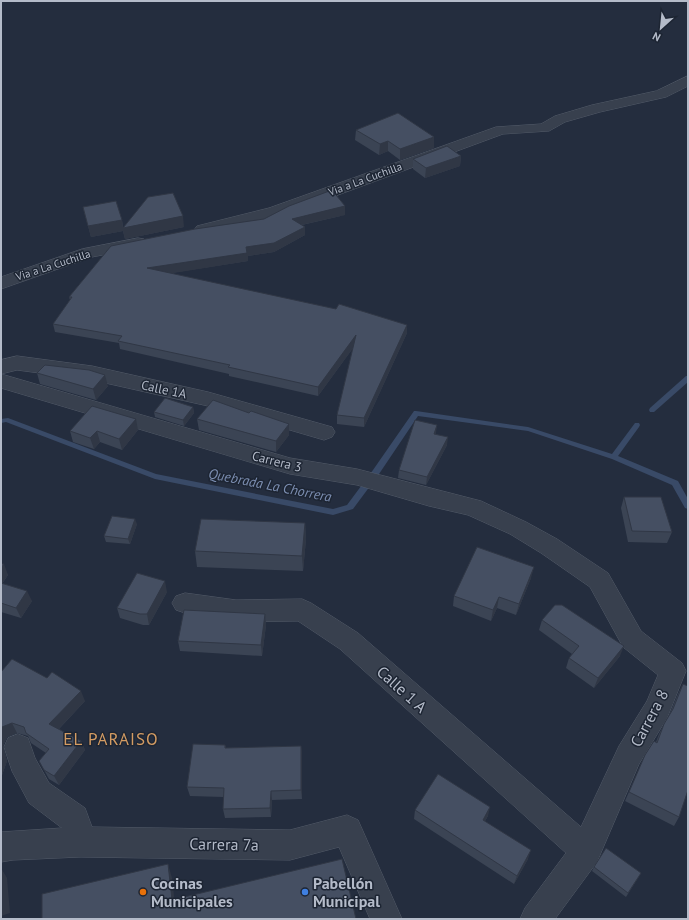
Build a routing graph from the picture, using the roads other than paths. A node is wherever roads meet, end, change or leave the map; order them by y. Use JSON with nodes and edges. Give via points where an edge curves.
{"nodes":[{"id":1,"x":688,"y":80,"type":"edge"},
{"id":2,"x":187,"y":234,"type":"edge"},
{"id":3,"x":151,"y":240,"type":"edge"},
{"id":4,"x":1,"y":283,"type":"edge"},
{"id":5,"x":1,"y":367,"type":"edge"},
{"id":6,"x":1,"y":381,"type":"edge"},
{"id":7,"x":324,"y":432,"type":"dead end"},
{"id":8,"x":549,"y":546,"type":"joint"},
{"id":9,"x":185,"y":603,"type":"dead end"},
{"id":10,"x":681,"y":673,"type":"edge"},
{"id":11,"x":18,"y":748,"type":"dead end"},
{"id":12,"x":80,"y":842,"type":"junction"},
{"id":13,"x":1,"y":847,"type":"edge"},
{"id":14,"x":586,"y":851,"type":"junction"},
{"id":15,"x":386,"y":919,"type":"edge"},
{"id":16,"x":536,"y":919,"type":"edge"}],
"edges":[{"from":1,"to":2,"type":"street","name":"Via a La Cuchilla","via":[[661,94],[597,108],[560,119],[544,128],[501,130],[275,212]]},
{"from":3,"to":4,"type":"street","name":"Via a La Cuchilla","via":[[88,253]]},
{"from":5,"to":7,"type":"street","name":"Calle 1A","via":[[17,363],[92,373],[208,399]]},
{"from":6,"to":8,"type":"street","name":"Carrera 3","via":[[290,466],[357,477],[473,507]]},
{"from":8,"to":10,"type":"street","name":"Carrera 8","via":[[599,580],[632,639]]},
{"from":9,"to":14,"type":"street","name":"Calle 1 A","via":[[236,611],[302,610],[349,641]]},
{"from":10,"to":14,"type":"street","name":"Carrera 8","via":[[629,755]]},
{"from":11,"to":12,"type":"street","via":[[22,762],[38,793],[75,818]]},
{"from":12,"to":13,"type":"street","name":"Carrera 7a"},
{"from":12,"to":15,"type":"street","name":"Carrera 7a","via":[[290,845],[347,830]]},
{"from":14,"to":16,"type":"street","name":"Carrera 8"}]}
